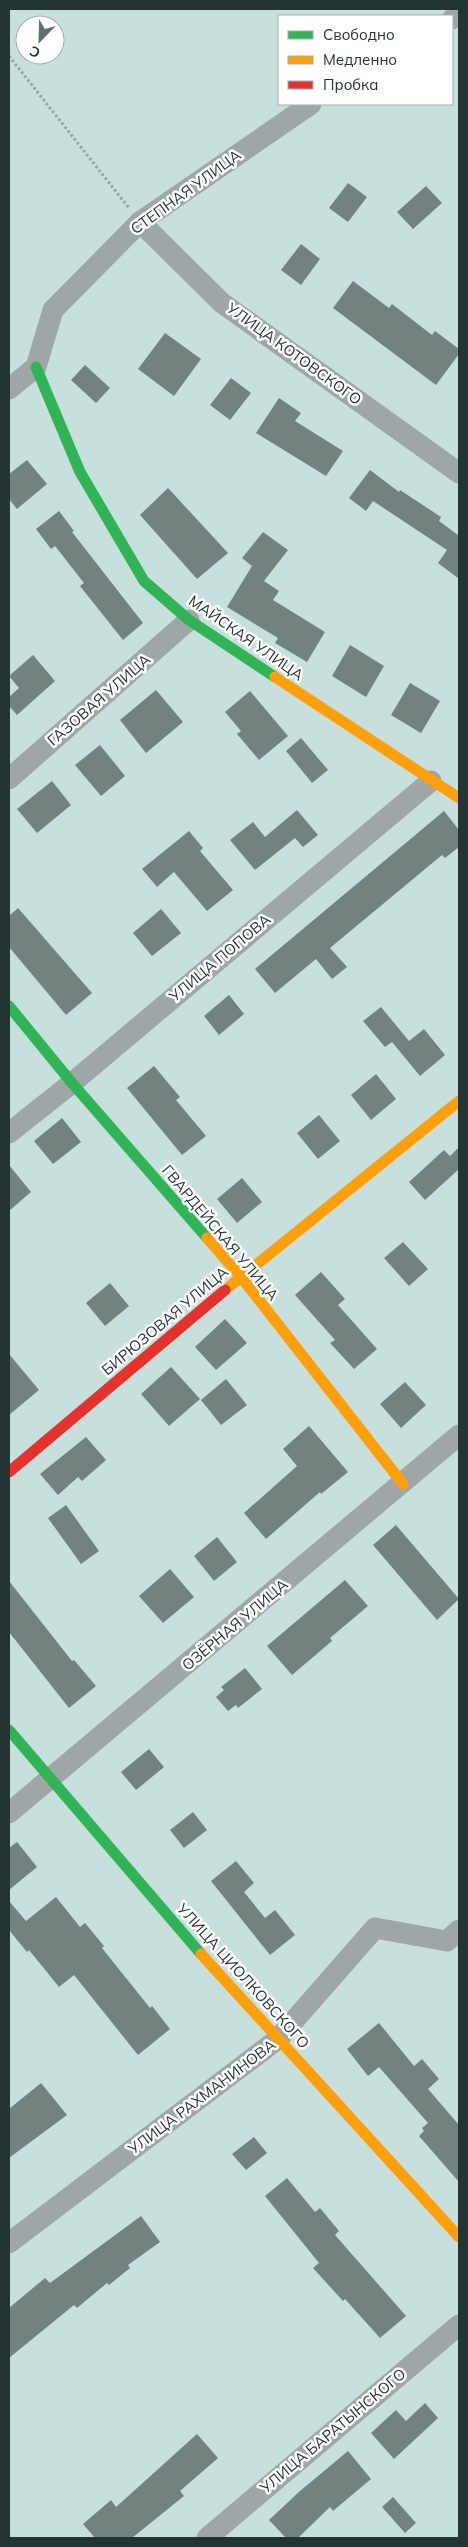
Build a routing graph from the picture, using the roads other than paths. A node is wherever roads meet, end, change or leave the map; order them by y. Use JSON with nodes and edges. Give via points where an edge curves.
{"nodes":[{"id":1,"x":310,"y":105,"type":"edge"},
{"id":2,"x":140,"y":222,"type":"junction"},
{"id":3,"x":36,"y":367,"type":"junction"},
{"id":4,"x":9,"y":389,"type":"edge"},
{"id":5,"x":459,"y":473,"type":"edge"},
{"id":6,"x":189,"y":620,"type":"junction"},
{"id":7,"x":9,"y":779,"type":"edge"},
{"id":8,"x":431,"y":781,"type":"junction"},
{"id":9,"x":459,"y":798,"type":"edge"},
{"id":10,"x":9,"y":1006,"type":"edge"},
{"id":11,"x":72,"y":1083,"type":"junction"},
{"id":12,"x":459,"y":1101,"type":"edge"},
{"id":13,"x":9,"y":1133,"type":"edge"},
{"id":14,"x":241,"y":1277,"type":"junction"},
{"id":15,"x":459,"y":1435,"type":"edge"},
{"id":16,"x":9,"y":1472,"type":"edge"},
{"id":17,"x":403,"y":1484,"type":"junction"},
{"id":18,"x":9,"y":1730,"type":"edge"},
{"id":19,"x":50,"y":1780,"type":"junction"},
{"id":20,"x":9,"y":1813,"type":"edge"},
{"id":21,"x":459,"y":1930,"type":"edge"},
{"id":22,"x":278,"y":2039,"type":"junction"},
{"id":23,"x":459,"y":2237,"type":"edge"},
{"id":24,"x":9,"y":2243,"type":"edge"},
{"id":25,"x":459,"y":2324,"type":"edge"},
{"id":26,"x":207,"y":2538,"type":"edge"}],
"edges":[{"from":1,"to":2,"type":"street","name":"СТЕПНАЯ УЛИЦА"},
{"from":2,"to":3,"type":"street","name":"СТЕПНАЯ УЛИЦА","via":[[54,310]]},
{"from":2,"to":5,"type":"street","name":"УЛИЦА КОТОВСКОГО","via":[[222,303]]},
{"from":3,"to":4,"type":"street"},
{"from":3,"to":6,"type":"street","name":"МАЙСКАЯ УЛИЦА","via":[[80,472],[144,581]]},
{"from":6,"to":7,"type":"street","name":"ГАЗОВАЯ УЛИЦА"},
{"from":6,"to":8,"type":"street","name":"МАЙСКАЯ УЛИЦА"},
{"from":8,"to":9,"type":"street","name":"МАЙСКАЯ УЛИЦА"},
{"from":8,"to":11,"type":"street","name":"УЛИЦА ПОПОВА"},
{"from":10,"to":11,"type":"street","name":"ГВАРДЕЙСКАЯ УЛИЦА"},
{"from":11,"to":13,"type":"street","name":"УЛИЦА ПОПОВА"},
{"from":11,"to":14,"type":"street","name":"ГВАРДЕЙСКАЯ УЛИЦА"},
{"from":12,"to":14,"type":"street","name":"БИРЮЗОВАЯ УЛИЦА"},
{"from":14,"to":16,"type":"street","name":"БИРЮЗОВАЯ УЛИЦА"},
{"from":14,"to":17,"type":"street","name":"ГВАРДЕЙСКАЯ УЛИЦА"},
{"from":15,"to":17,"type":"street","name":"ОЗЁРНАЯ УЛИЦА"},
{"from":17,"to":19,"type":"street","name":"ОЗЁРНАЯ УЛИЦА"},
{"from":18,"to":19,"type":"street","name":"УЛИЦА ЦИОЛКОВСКОГО"},
{"from":19,"to":20,"type":"street","name":"ОЗЁРНАЯ УЛИЦА"},
{"from":19,"to":22,"type":"street","name":"УЛИЦА ЦИОЛКОВСКОГО"},
{"from":21,"to":22,"type":"street","name":"УЛИЦА РАХМАНИНОВА","via":[[447,1941],[375,1928]]},
{"from":22,"to":23,"type":"street","name":"УЛИЦА ЦИОЛКОВСКОГО"},
{"from":22,"to":24,"type":"street","name":"УЛИЦА РАХМАНИНОВА"},
{"from":25,"to":26,"type":"street","name":"УЛИЦА БАРАТЫНСКОГО"}]}
